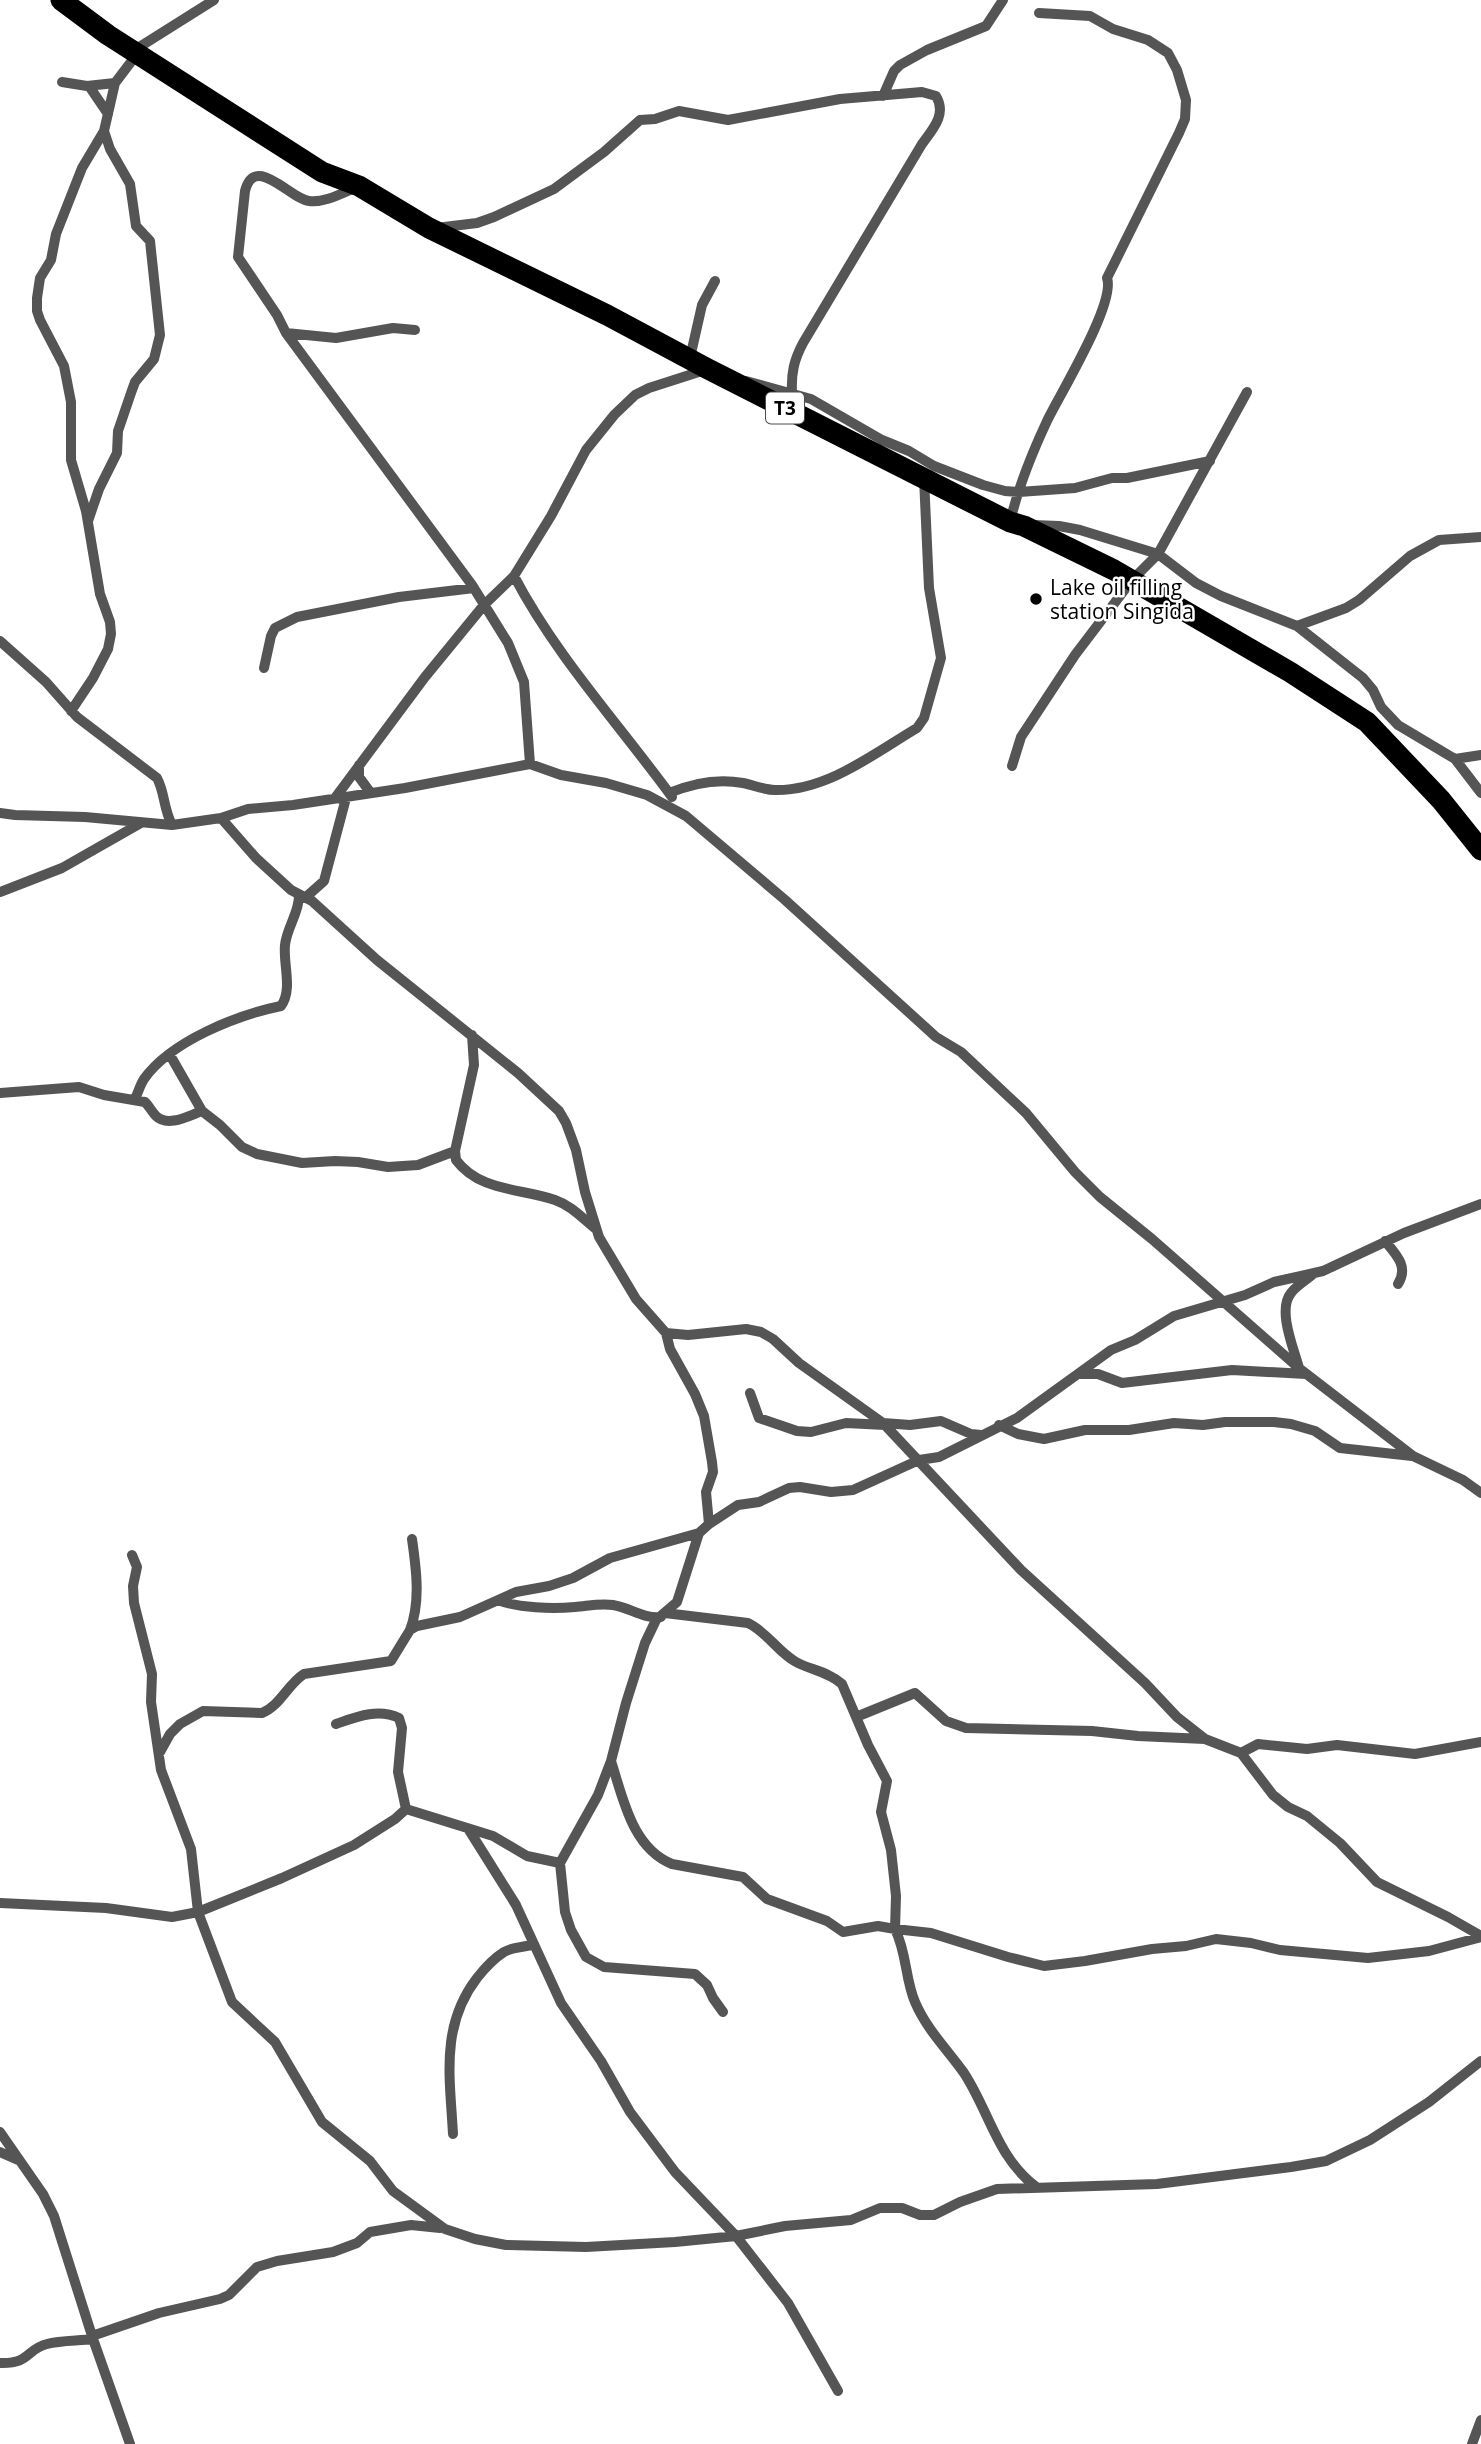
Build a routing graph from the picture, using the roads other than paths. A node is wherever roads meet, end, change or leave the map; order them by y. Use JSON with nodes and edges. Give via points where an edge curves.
{"nodes":[{"id":1,"x":61,"y":0,"type":"edge"},
{"id":2,"x":214,"y":0,"type":"edge"},
{"id":3,"x":1003,"y":0,"type":"edge"},
{"id":4,"x":1039,"y":13,"type":"dead end"},
{"id":5,"x":135,"y":52,"type":"junction"},
{"id":6,"x":62,"y":82,"type":"dead end"},
{"id":7,"x":115,"y":83,"type":"junction"},
{"id":8,"x":89,"y":86,"type":"junction"},
{"id":9,"x":883,"y":96,"type":"junction"},
{"id":10,"x":108,"y":114,"type":"junction"},
{"id":11,"x":104,"y":131,"type":"junction"},
{"id":12,"x":359,"y":186,"type":"junction"},
{"id":13,"x":429,"y":228,"type":"junction"},
{"id":14,"x":715,"y":281,"type":"dead end"},
{"id":15,"x":415,"y":330,"type":"dead end"},
{"id":16,"x":286,"y":333,"type":"junction"},
{"id":17,"x":699,"y":364,"type":"junction"},
{"id":18,"x":733,"y":381,"type":"junction"},
{"id":19,"x":1247,"y":392,"type":"dead end"},
{"id":20,"x":792,"y":393,"type":"junction"},
{"id":21,"x":1210,"y":461,"type":"junction"},
{"id":22,"x":924,"y":478,"type":"junction"},
{"id":23,"x":1019,"y":492,"type":"junction"},
{"id":24,"x":87,"y":523,"type":"junction"},
{"id":25,"x":1017,"y":524,"type":"junction"},
{"id":26,"x":1481,"y":537,"type":"edge"},
{"id":27,"x":1158,"y":554,"type":"junction"},
{"id":28,"x":514,"y":576,"type":"junction"},
{"id":29,"x":1132,"y":580,"type":"junction"},
{"id":30,"x":474,"y":588,"type":"junction"},
{"id":31,"x":484,"y":605,"type":"junction"},
{"id":32,"x":1297,"y":626,"type":"junction"},
{"id":33,"x":0,"y":641,"type":"edge"},
{"id":34,"x":264,"y":668,"type":"dead end"},
{"id":35,"x":71,"y":711,"type":"junction"},
{"id":36,"x":1481,"y":755,"type":"edge"},
{"id":37,"x":1455,"y":759,"type":"junction"},
{"id":38,"x":530,"y":764,"type":"junction"},
{"id":39,"x":359,"y":765,"type":"junction"},
{"id":40,"x":1012,"y":766,"type":"dead end"},
{"id":41,"x":370,"y":792,"type":"junction"},
{"id":42,"x":669,"y":793,"type":"junction"},
{"id":43,"x":1481,"y":793,"type":"edge"},
{"id":44,"x":340,"y":798,"type":"junction"},
{"id":45,"x":0,"y":813,"type":"edge"},
{"id":46,"x":686,"y":816,"type":"junction"},
{"id":47,"x":221,"y":818,"type":"junction"},
{"id":48,"x":141,"y":823,"type":"junction"},
{"id":49,"x":172,"y":824,"type":"junction"},
{"id":50,"x":1481,"y":850,"type":"edge"},
{"id":51,"x":0,"y":892,"type":"edge"},
{"id":52,"x":303,"y":896,"type":"junction"},
{"id":53,"x":472,"y":1035,"type":"junction"},
{"id":54,"x":170,"y":1055,"type":"junction"},
{"id":55,"x":0,"y":1093,"type":"edge"},
{"id":56,"x":135,"y":1100,"type":"junction"},
{"id":57,"x":202,"y":1111,"type":"junction"},
{"id":58,"x":455,"y":1151,"type":"junction"},
{"id":59,"x":1481,"y":1204,"type":"edge"},
{"id":60,"x":596,"y":1229,"type":"junction"},
{"id":61,"x":1385,"y":1241,"type":"junction"},
{"id":62,"x":1314,"y":1274,"type":"junction"},
{"id":63,"x":1398,"y":1284,"type":"dead end"},
{"id":64,"x":1225,"y":1301,"type":"junction"},
{"id":65,"x":666,"y":1333,"type":"junction"},
{"id":66,"x":1303,"y":1371,"type":"junction"},
{"id":67,"x":1080,"y":1374,"type":"junction"},
{"id":68,"x":750,"y":1393,"type":"dead end"},
{"id":69,"x":884,"y":1424,"type":"junction"},
{"id":70,"x":999,"y":1425,"type":"junction"},
{"id":71,"x":981,"y":1435,"type":"junction"},
{"id":72,"x":946,"y":1453,"type":"junction"},
{"id":73,"x":1413,"y":1456,"type":"junction"},
{"id":74,"x":919,"y":1460,"type":"junction"},
{"id":75,"x":936,"y":1480,"type":"junction"},
{"id":76,"x":1481,"y":1493,"type":"edge"},
{"id":77,"x":709,"y":1524,"type":"junction"},
{"id":78,"x":699,"y":1533,"type":"junction"},
{"id":79,"x":412,"y":1539,"type":"dead end"},
{"id":80,"x":132,"y":1555,"type":"dead end"},
{"id":81,"x":498,"y":1600,"type":"junction"},
{"id":82,"x":663,"y":1615,"type":"junction"},
{"id":83,"x":410,"y":1630,"type":"junction"},
{"id":84,"x":856,"y":1717,"type":"junction"},
{"id":85,"x":336,"y":1724,"type":"dead end"},
{"id":86,"x":1205,"y":1739,"type":"junction"},
{"id":87,"x":1481,"y":1742,"type":"edge"},
{"id":88,"x":160,"y":1752,"type":"junction"},
{"id":89,"x":1241,"y":1753,"type":"junction"},
{"id":90,"x":611,"y":1761,"type":"junction"},
{"id":91,"x":406,"y":1809,"type":"junction"},
{"id":92,"x":470,"y":1830,"type":"junction"},
{"id":93,"x":560,"y":1863,"type":"junction"},
{"id":94,"x":0,"y":1903,"type":"edge"},
{"id":95,"x":198,"y":1912,"type":"junction"},
{"id":96,"x":895,"y":1929,"type":"junction"},
{"id":97,"x":1481,"y":1936,"type":"edge"},
{"id":98,"x":534,"y":1944,"type":"junction"},
{"id":99,"x":723,"y":2011,"type":"dead end"},
{"id":100,"x":1481,"y":2062,"type":"edge"},
{"id":101,"x":0,"y":2132,"type":"edge"},
{"id":102,"x":453,"y":2134,"type":"dead end"},
{"id":103,"x":0,"y":2152,"type":"edge"},
{"id":104,"x":20,"y":2161,"type":"junction"},
{"id":105,"x":1035,"y":2186,"type":"junction"},
{"id":106,"x":445,"y":2229,"type":"junction"},
{"id":107,"x":736,"y":2236,"type":"junction"},
{"id":108,"x":92,"y":2338,"type":"junction"},
{"id":109,"x":0,"y":2363,"type":"edge"},
{"id":110,"x":838,"y":2391,"type":"dead end"},
{"id":111,"x":1481,"y":2420,"type":"edge"},
{"id":112,"x":130,"y":2444,"type":"edge"},
{"id":113,"x":1472,"y":2444,"type":"edge"}],
"edges":[{"from":1,"to":5,"type":"highway","number":"T3"},
{"from":2,"to":5,"type":"street"},
{"from":3,"to":9,"type":"street","via":[[986,26],[900,65]]},
{"from":4,"to":23,"type":"street","via":[[1090,16],[1157,44],[1174,63],[1187,108],[1107,278],[1102,310]]},
{"from":5,"to":7,"type":"street"},
{"from":5,"to":12,"type":"highway","number":"T3","via":[[305,162]]},
{"from":6,"to":8,"type":"street"},
{"from":7,"to":8,"type":"street"},
{"from":7,"to":10,"type":"street"},
{"from":8,"to":10,"type":"street"},
{"from":9,"to":13,"type":"street","via":[[840,99],[728,120],[679,111],[640,120],[554,189],[486,220]]},
{"from":9,"to":20,"type":"street","via":[[922,92],[936,96],[940,107],[937,124],[794,360]]},
{"from":10,"to":11,"type":"street"},
{"from":11,"to":24,"type":"street","via":[[82,168],[56,234],[51,260],[40,278],[37,299],[40,320],[64,366],[71,402],[71,460]]},
{"from":11,"to":24,"type":"street","via":[[130,184],[136,226],[150,241],[160,335],[154,359],[135,382],[118,431],[117,453]]},
{"from":12,"to":13,"type":"highway","number":"T3"},
{"from":12,"to":16,"type":"street","via":[[307,201],[261,176],[247,185],[238,257]]},
{"from":13,"to":17,"type":"highway","number":"T3"},
{"from":14,"to":17,"type":"street","via":[[702,305]]},
{"from":15,"to":16,"type":"street","via":[[393,328],[336,338]]},
{"from":16,"to":30,"type":"street"},
{"from":17,"to":18,"type":"highway","number":"T3"},
{"from":17,"to":28,"type":"street","via":[[635,395],[615,414],[586,450]]},
{"from":18,"to":20,"type":"street"},
{"from":18,"to":22,"type":"highway","number":"T3"},
{"from":19,"to":21,"type":"street"},
{"from":20,"to":23,"type":"street","via":[[934,466],[983,485]]},
{"from":21,"to":23,"type":"street","via":[[1075,488]]},
{"from":21,"to":27,"type":"street"},
{"from":22,"to":25,"type":"highway","number":"T3"},
{"from":22,"to":42,"type":"street","via":[[929,588],[941,658],[924,718],[917,727],[850,768],[810,785],[777,790],[713,781]]},
{"from":23,"to":25,"type":"street"},
{"from":24,"to":35,"type":"street","via":[[111,634],[108,649]]},
{"from":25,"to":27,"type":"street","via":[[1059,526]]},
{"from":25,"to":29,"type":"highway","number":"T3"},
{"from":26,"to":32,"type":"street","via":[[1439,540],[1404,561],[1346,608]]},
{"from":27,"to":29,"type":"street"},
{"from":27,"to":32,"type":"street","via":[[1221,597]]},
{"from":28,"to":31,"type":"street"},
{"from":28,"to":42,"type":"street","via":[[572,669]]},
{"from":29,"to":40,"type":"street","via":[[1021,737]]},
{"from":29,"to":50,"type":"highway","number":"T3","via":[[1367,722]]},
{"from":30,"to":31,"type":"street"},
{"from":30,"to":34,"type":"street","via":[[297,617],[275,628]]},
{"from":31,"to":38,"type":"street","via":[[508,643],[524,682]]},
{"from":31,"to":39,"type":"street","via":[[395,713]]},
{"from":32,"to":37,"type":"street","via":[[1363,678],[1398,725]]},
{"from":33,"to":35,"type":"street","via":[[47,682]]},
{"from":35,"to":49,"type":"street","via":[[157,778]]},
{"from":36,"to":37,"type":"street"},
{"from":37,"to":43,"type":"street"},
{"from":38,"to":41,"type":"street"},
{"from":38,"to":46,"type":"street","via":[[647,795]]},
{"from":39,"to":41,"type":"street","via":[[359,777]]},
{"from":39,"to":44,"type":"street"},
{"from":41,"to":44,"type":"street"},
{"from":42,"to":46,"type":"street"},
{"from":44,"to":47,"type":"street","via":[[248,809]]},
{"from":44,"to":52,"type":"street","via":[[324,881]]},
{"from":45,"to":48,"type":"street"},
{"from":46,"to":64,"type":"street","via":[[936,1037],[961,1052],[1026,1113],[1100,1197]]},
{"from":47,"to":49,"type":"street"},
{"from":47,"to":52,"type":"street","via":[[269,870]]},
{"from":48,"to":49,"type":"street"},
{"from":48,"to":51,"type":"street","via":[[62,868]]},
{"from":52,"to":53,"type":"street"},
{"from":52,"to":54,"type":"street","via":[[285,942],[288,995],[281,1006],[220,1024]]},
{"from":53,"to":58,"type":"street","via":[[474,1065]]},
{"from":53,"to":60,"type":"street","via":[[559,1111],[576,1150]]},
{"from":54,"to":56,"type":"street","via":[[144,1079]]},
{"from":54,"to":57,"type":"street"},
{"from":55,"to":56,"type":"street","via":[[79,1087]]},
{"from":56,"to":57,"type":"street","via":[[145,1102],[166,1121]]},
{"from":57,"to":58,"type":"street","via":[[242,1147],[285,1161],[406,1166]]},
{"from":58,"to":60,"type":"street","via":[[459,1164],[482,1181],[556,1200]]},
{"from":59,"to":61,"type":"street"},
{"from":60,"to":65,"type":"street","via":[[628,1288]]},
{"from":61,"to":62,"type":"street"},
{"from":61,"to":63,"type":"street","via":[[1402,1267]]},
{"from":62,"to":64,"type":"street","via":[[1274,1282]]},
{"from":62,"to":66,"type":"street","via":[[1292,1291],[1286,1302],[1285,1314]]},
{"from":64,"to":66,"type":"street"},
{"from":64,"to":67,"type":"street","via":[[1174,1316],[1111,1350]]},
{"from":65,"to":69,"type":"street","via":[[761,1332]]},
{"from":65,"to":77,"type":"street","via":[[704,1416],[713,1472],[706,1492]]},
{"from":66,"to":67,"type":"street","via":[[1233,1370],[1122,1383],[1098,1374]]},
{"from":66,"to":73,"type":"street"},
{"from":67,"to":70,"type":"street","via":[[1017,1418]]},
{"from":68,"to":69,"type":"street","via":[[759,1418],[797,1431],[846,1423]]},
{"from":69,"to":71,"type":"street","via":[[941,1421]]},
{"from":69,"to":74,"type":"street"},
{"from":70,"to":71,"type":"street"},
{"from":70,"to":73,"type":"street","via":[[1044,1439],[1085,1430],[1174,1423],[1274,1422],[1315,1431],[1340,1448]]},
{"from":71,"to":72,"type":"street"},
{"from":72,"to":74,"type":"street"},
{"from":72,"to":75,"type":"street"},
{"from":73,"to":76,"type":"street"},
{"from":74,"to":75,"type":"street"},
{"from":74,"to":77,"type":"street","via":[[853,1490],[789,1488],[759,1502],[738,1505]]},
{"from":75,"to":86,"type":"street","via":[[1030,1578]]},
{"from":77,"to":78,"type":"street"},
{"from":78,"to":81,"type":"street","via":[[621,1554],[566,1580]]},
{"from":78,"to":82,"type":"street","via":[[679,1598]]},
{"from":79,"to":83,"type":"street","via":[[415,1610]]},
{"from":80,"to":88,"type":"street","via":[[137,1567],[134,1603],[152,1674],[151,1702]]},
{"from":81,"to":82,"type":"street","via":[[549,1608],[605,1604],[651,1618]]},
{"from":81,"to":83,"type":"street","via":[[460,1617]]},
{"from":82,"to":84,"type":"street","via":[[735,1620],[758,1627],[795,1662],[842,1684]]},
{"from":82,"to":90,"type":"street","via":[[650,1628]]},
{"from":83,"to":88,"type":"street","via":[[391,1661],[304,1674],[267,1712],[203,1711],[170,1734]]},
{"from":84,"to":86,"type":"street","via":[[915,1693],[946,1721],[966,1728]]},
{"from":84,"to":96,"type":"street","via":[[887,1781],[881,1812],[891,1850]]},
{"from":85,"to":91,"type":"street","via":[[372,1714],[399,1718],[398,1772]]},
{"from":86,"to":89,"type":"street"},
{"from":87,"to":89,"type":"street","via":[[1415,1754],[1337,1745],[1307,1749],[1258,1744]]},
{"from":88,"to":95,"type":"street","via":[[164,1781],[191,1849]]},
{"from":89,"to":97,"type":"street","via":[[1273,1795],[1340,1843],[1377,1882]]},
{"from":90,"to":93,"type":"street","via":[[598,1795]]},
{"from":90,"to":96,"type":"street","via":[[635,1828],[661,1860],[743,1877],[767,1899],[827,1921],[843,1932],[878,1926]]},
{"from":91,"to":92,"type":"street"},
{"from":91,"to":95,"type":"street","via":[[354,1845]]},
{"from":92,"to":93,"type":"street","via":[[493,1836],[527,1856]]},
{"from":92,"to":98,"type":"street","via":[[512,1897]]},
{"from":93,"to":99,"type":"street","via":[[565,1912],[586,1957],[604,1967],[695,1974],[708,1984]]},
{"from":94,"to":95,"type":"street","via":[[106,1908],[172,1917]]},
{"from":95,"to":106,"type":"street","via":[[232,2002],[275,2042],[322,2122],[370,2161],[393,2191]]},
{"from":96,"to":97,"type":"street","via":[[931,1933],[1044,1966],[1216,1939],[1368,1958],[1429,1951]]},
{"from":96,"to":105,"type":"street","via":[[912,1994],[934,2037],[963,2072],[999,2143]]},
{"from":98,"to":102,"type":"street","via":[[511,1948],[490,1963],[454,2017],[450,2043]]},
{"from":98,"to":107,"type":"street","via":[[561,2003],[631,2112],[688,2188]]},
{"from":100,"to":105,"type":"street","via":[[1394,2125],[1326,2161],[1157,2184]]},
{"from":101,"to":104,"type":"street"},
{"from":103,"to":104,"type":"street"},
{"from":104,"to":108,"type":"street","via":[[54,2216]]},
{"from":105,"to":107,"type":"street","via":[[997,2189],[934,2215],[902,2207],[880,2208],[851,2220]]},
{"from":106,"to":107,"type":"street","via":[[506,2245],[557,2247]]},
{"from":106,"to":108,"type":"street","via":[[411,2225],[370,2232],[333,2252],[257,2267],[220,2299],[159,2312]]},
{"from":107,"to":110,"type":"street","via":[[788,2303]]},
{"from":108,"to":109,"type":"street","via":[[47,2344],[21,2361]]},
{"from":108,"to":112,"type":"street"},
{"from":111,"to":113,"type":"street"}]}
